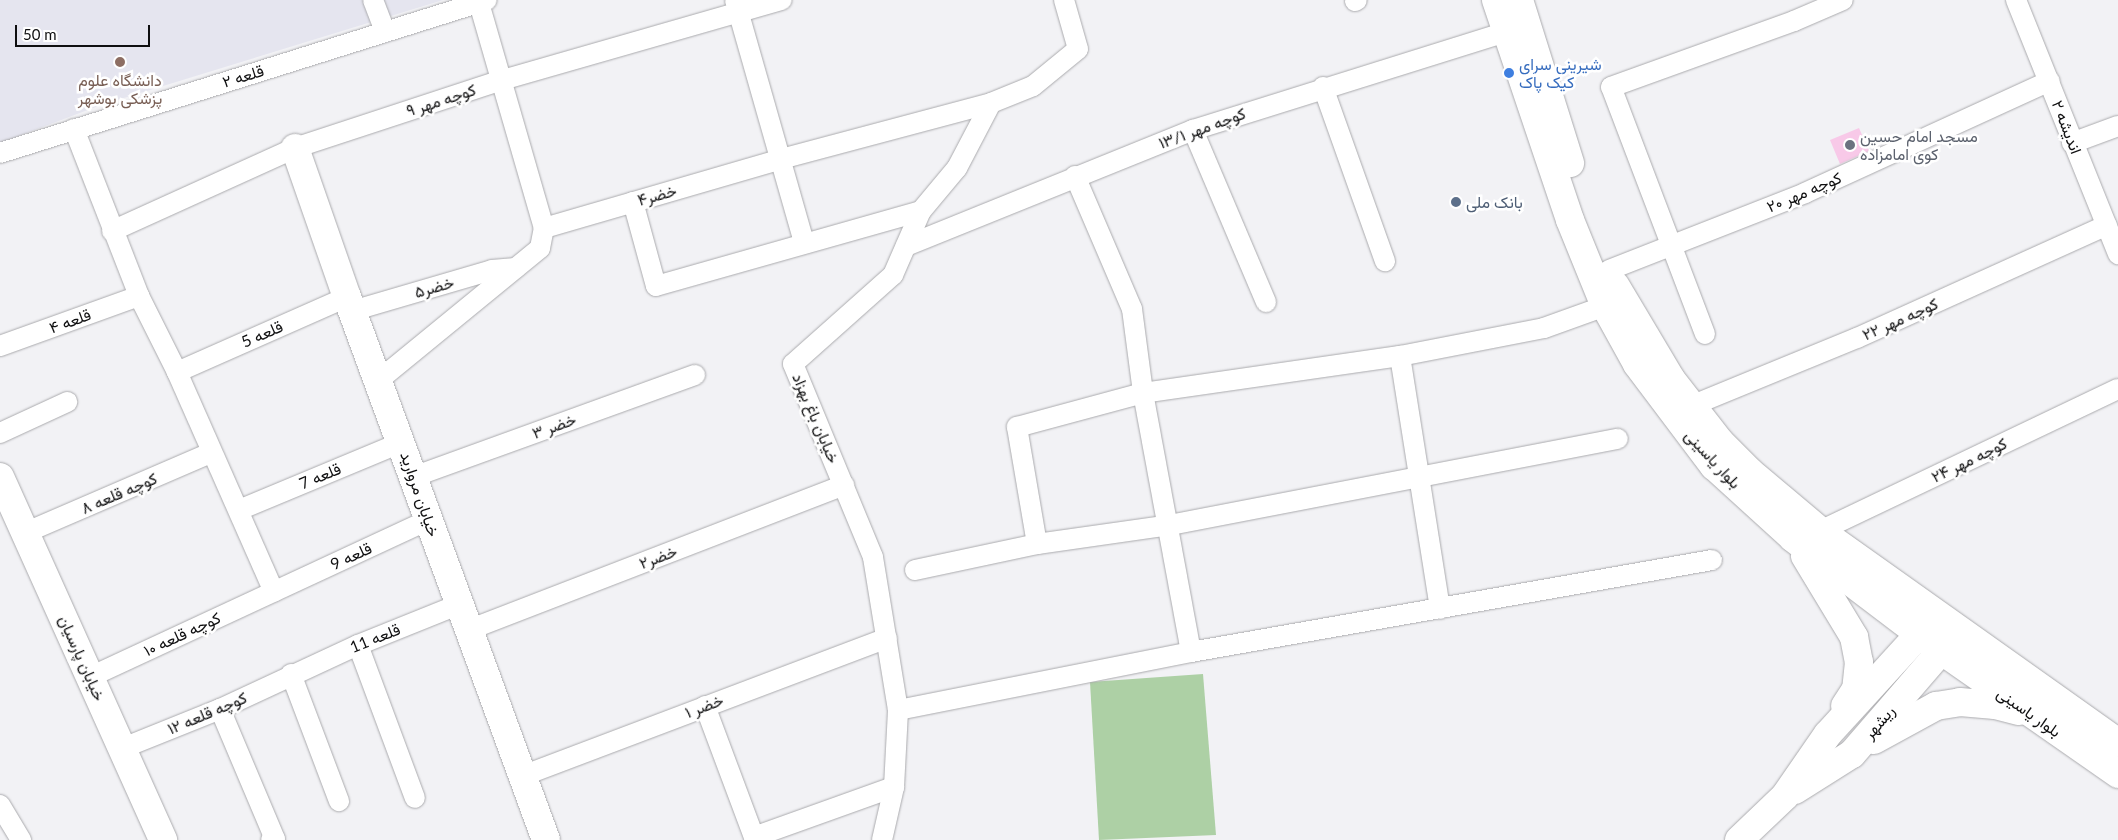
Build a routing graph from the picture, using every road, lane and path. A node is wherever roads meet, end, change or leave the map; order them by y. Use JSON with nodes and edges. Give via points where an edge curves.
{"nodes":[{"id":1,"x":373,"y":0,"type":"edge"},
{"id":2,"x":782,"y":0,"type":"edge"},
{"id":3,"x":1064,"y":0,"type":"edge"},
{"id":4,"x":1496,"y":0,"type":"edge"},
{"id":5,"x":1519,"y":0,"type":"edge"},
{"id":6,"x":1843,"y":0,"type":"edge"},
{"id":7,"x":2016,"y":0,"type":"edge"},
{"id":8,"x":483,"y":1,"type":"edge"},
{"id":9,"x":736,"y":6,"type":"edge"},
{"id":10,"x":385,"y":32,"type":"junction"},
{"id":11,"x":1506,"y":32,"type":"junction"},
{"id":12,"x":499,"y":81,"type":"junction"},
{"id":13,"x":2050,"y":81,"type":"junction"},
{"id":14,"x":1323,"y":87,"type":"junction"},
{"id":15,"x":992,"y":103,"type":"junction"},
{"id":16,"x":2118,"y":126,"type":"edge"},
{"id":17,"x":74,"y":129,"type":"junction"},
{"id":18,"x":1193,"y":130,"type":"junction"},
{"id":19,"x":2072,"y":143,"type":"junction"},
{"id":20,"x":295,"y":148,"type":"junction"},
{"id":21,"x":0,"y":153,"type":"edge"},
{"id":22,"x":780,"y":159,"type":"junction"},
{"id":23,"x":1076,"y":176,"type":"junction"},
{"id":24,"x":633,"y":202,"type":"junction"},
{"id":25,"x":921,"y":211,"type":"junction"},
{"id":26,"x":2106,"y":225,"type":"junction"},
{"id":27,"x":544,"y":228,"type":"junction"},
{"id":28,"x":112,"y":231,"type":"junction"},
{"id":29,"x":804,"y":243,"type":"junction"},
{"id":30,"x":1670,"y":245,"type":"junction"},
{"id":31,"x":906,"y":246,"type":"junction"},
{"id":32,"x":2118,"y":254,"type":"edge"},
{"id":33,"x":1384,"y":260,"type":"dead end"},
{"id":34,"x":516,"y":268,"type":"junction"},
{"id":35,"x":1609,"y":270,"type":"junction"},
{"id":36,"x":139,"y":296,"type":"junction"},
{"id":37,"x":1266,"y":302,"type":"dead end"},
{"id":38,"x":349,"y":304,"type":"junction"},
{"id":39,"x":1605,"y":306,"type":"junction"},
{"id":40,"x":1705,"y":334,"type":"dead end"},
{"id":41,"x":0,"y":346,"type":"edge"},
{"id":42,"x":1400,"y":356,"type":"junction"},
{"id":43,"x":177,"y":372,"type":"junction"},
{"id":44,"x":694,"y":375,"type":"dead end"},
{"id":45,"x":379,"y":380,"type":"junction"},
{"id":46,"x":2118,"y":388,"type":"edge"},
{"id":47,"x":1143,"y":393,"type":"junction"},
{"id":48,"x":67,"y":402,"type":"dead end"},
{"id":49,"x":1691,"y":406,"type":"junction"},
{"id":50,"x":0,"y":433,"type":"edge"},
{"id":51,"x":1618,"y":439,"type":"dead end"},
{"id":52,"x":402,"y":442,"type":"junction"},
{"id":53,"x":210,"y":454,"type":"junction"},
{"id":54,"x":1420,"y":476,"type":"junction"},
{"id":55,"x":0,"y":477,"type":"edge"},
{"id":56,"x":413,"y":477,"type":"junction"},
{"id":57,"x":844,"y":485,"type":"junction"},
{"id":58,"x":6,"y":505,"type":"edge"},
{"id":59,"x":238,"y":510,"type":"junction"},
{"id":60,"x":428,"y":520,"type":"junction"},
{"id":61,"x":1170,"y":525,"type":"junction"},
{"id":62,"x":1820,"y":531,"type":"junction"},
{"id":63,"x":27,"y":532,"type":"junction"},
{"id":64,"x":1793,"y":538,"type":"junction"},
{"id":65,"x":1037,"y":544,"type":"junction"},
{"id":66,"x":1712,"y":560,"type":"dead end"},
{"id":67,"x":915,"y":570,"type":"dead end"},
{"id":68,"x":274,"y":592,"type":"junction"},
{"id":69,"x":460,"y":604,"type":"junction"},
{"id":70,"x":1440,"y":608,"type":"junction"},
{"id":71,"x":1928,"y":624,"type":"junction"},
{"id":72,"x":471,"y":629,"type":"junction"},
{"id":73,"x":886,"y":638,"type":"junction"},
{"id":74,"x":1950,"y":641,"type":"junction"},
{"id":75,"x":358,"y":645,"type":"junction"},
{"id":76,"x":1191,"y":652,"type":"junction"},
{"id":77,"x":291,"y":674,"type":"junction"},
{"id":78,"x":90,"y":677,"type":"junction"},
{"id":79,"x":705,"y":706,"type":"junction"},
{"id":80,"x":220,"y":709,"type":"junction"},
{"id":81,"x":898,"y":710,"type":"junction"},
{"id":82,"x":2033,"y":715,"type":"junction"},
{"id":83,"x":1828,"y":734,"type":"junction"},
{"id":84,"x":2105,"y":735,"type":"edge"},
{"id":85,"x":122,"y":748,"type":"junction"},
{"id":86,"x":1852,"y":754,"type":"junction"},
{"id":87,"x":2118,"y":774,"type":"edge"},
{"id":88,"x":522,"y":776,"type":"junction"},
{"id":89,"x":894,"y":787,"type":"junction"},
{"id":90,"x":1785,"y":796,"type":"junction"},
{"id":91,"x":414,"y":798,"type":"dead end"},
{"id":92,"x":339,"y":801,"type":"dead end"},
{"id":93,"x":0,"y":805,"type":"edge"},
{"id":94,"x":273,"y":839,"type":"edge"},
{"id":95,"x":21,"y":840,"type":"edge"},
{"id":96,"x":163,"y":840,"type":"edge"},
{"id":97,"x":546,"y":840,"type":"edge"},
{"id":98,"x":882,"y":840,"type":"edge"},
{"id":99,"x":1739,"y":840,"type":"edge"}],
"edges":[{"from":1,"to":10,"type":"street"},
{"from":2,"to":9,"type":"street","name":"کوچه مهر ۹"},
{"from":3,"to":15,"type":"street","via":[[1078,49],[1033,86]]},
{"from":4,"to":11,"type":"main road","name":"بلوار یاسینی"},
{"from":5,"to":35,"type":"main road","name":"بلوار یاسینی","via":[[1586,214]]},
{"from":6,"to":30,"type":"street","via":[[1612,87]]},
{"from":7,"to":13,"type":"street","name":"اندیشه ۲"},
{"from":8,"to":10,"type":"street","name":"قلعه ۲"},
{"from":8,"to":12,"type":"street"},
{"from":9,"to":12,"type":"street","name":"کوچه مهر ۹"},
{"from":9,"to":22,"type":"street"},
{"from":10,"to":17,"type":"street","name":"قلعه ۲"},
{"from":11,"to":14,"type":"street","name":"کوچه مهر ۱۳/۱"},
{"from":11,"to":39,"type":"main road","name":"بلوار یاسینی","via":[[1570,220]]},
{"from":12,"to":20,"type":"street","name":"کوچه مهر ۹"},
{"from":12,"to":27,"type":"street"},
{"from":13,"to":19,"type":"street","name":"اندیشه ۲"},
{"from":13,"to":30,"type":"street","name":"کوچه مهر ۲۰","via":[[1805,193]]},
{"from":14,"to":18,"type":"street","name":"کوچه مهر ۱۳/۱"},
{"from":14,"to":33,"type":"street"},
{"from":15,"to":22,"type":"street","name":"خضر۴"},
{"from":15,"to":25,"type":"street","name":"خیابان باغ بهزاد","via":[[957,168]]},
{"from":16,"to":19,"type":"street"},
{"from":17,"to":21,"type":"street","name":"قلعه ۲"},
{"from":17,"to":28,"type":"street"},
{"from":18,"to":23,"type":"street","name":"کوچه مهر ۱۳/۱"},
{"from":18,"to":37,"type":"street"},
{"from":19,"to":26,"type":"street","name":"اندیشه ۲"},
{"from":20,"to":28,"type":"street","name":"کوچه مهر ۹"},
{"from":20,"to":38,"type":"main road","name":"خیابان مروارید"},
{"from":22,"to":24,"type":"street","name":"خضر۴"},
{"from":22,"to":29,"type":"street"},
{"from":23,"to":31,"type":"street","name":"کوچه مهر ۱۳/۱"},
{"from":23,"to":47,"type":"street","via":[[1132,308]]},
{"from":24,"to":27,"type":"street","name":"خضر۴"},
{"from":24,"to":29,"type":"street","via":[[656,286]]},
{"from":25,"to":29,"type":"street"},
{"from":25,"to":31,"type":"street","name":"خیابان باغ بهزاد"},
{"from":26,"to":32,"type":"street","name":"اندیشه ۲"},
{"from":26,"to":49,"type":"street","name":"کوچه مهر ۲۲","via":[[1857,338]]},
{"from":27,"to":34,"type":"street","via":[[540,248]]},
{"from":28,"to":36,"type":"street"},
{"from":30,"to":35,"type":"street","name":"کوچه مهر ۲۰"},
{"from":30,"to":40,"type":"street"},
{"from":31,"to":57,"type":"street","name":"خیابان باغ بهزاد","via":[[893,275],[793,364]]},
{"from":34,"to":38,"type":"street","name":"خضر۵","via":[[492,270]]},
{"from":34,"to":45,"type":"street"},
{"from":35,"to":49,"type":"main road","name":"بلوار یاسینی","via":[[1641,332]]},
{"from":36,"to":41,"type":"street","name":"قلعه ۴"},
{"from":36,"to":43,"type":"street"},
{"from":38,"to":43,"type":"street","name":"قلعه 5"},
{"from":38,"to":45,"type":"main road","name":"خیابان مروارید"},
{"from":39,"to":42,"type":"street","via":[[1544,328]]},
{"from":39,"to":64,"type":"main road","name":"بلوار یاسینی","via":[[1637,364],[1708,458]]},
{"from":42,"to":47,"type":"street"},
{"from":42,"to":54,"type":"street"},
{"from":43,"to":53,"type":"street"},
{"from":44,"to":56,"type":"street","name":"خضر ۳"},
{"from":45,"to":52,"type":"main road","name":"خیابان مروارید"},
{"from":46,"to":62,"type":"street","name":"کوچه مهر ۲۴"},
{"from":47,"to":61,"type":"street"},
{"from":47,"to":65,"type":"street","via":[[1017,427]]},
{"from":48,"to":50,"type":"street"},
{"from":49,"to":62,"type":"main road","name":"بلوار یاسینی","via":[[1750,472]]},
{"from":51,"to":54,"type":"street"},
{"from":52,"to":56,"type":"main road","name":"خیابان مروارید"},
{"from":52,"to":59,"type":"street","name":"قلعه 7"},
{"from":53,"to":59,"type":"street"},
{"from":53,"to":63,"type":"street","name":"کوچه قلعه ۸"},
{"from":54,"to":61,"type":"street"},
{"from":54,"to":70,"type":"street"},
{"from":55,"to":58,"type":"main road","name":"خیابان پارسیان"},
{"from":56,"to":60,"type":"main road","name":"خیابان مروارید"},
{"from":57,"to":72,"type":"street","name":"خضر۲"},
{"from":57,"to":73,"type":"street","name":"خیابان باغ بهزاد","via":[[873,557]]},
{"from":58,"to":63,"type":"main road","name":"خیابان پارسیان"},
{"from":59,"to":68,"type":"street"},
{"from":60,"to":68,"type":"street","name":"قلعه 9"},
{"from":60,"to":69,"type":"main road","name":"خیابان مروارید"},
{"from":61,"to":65,"type":"street"},
{"from":61,"to":76,"type":"street"},
{"from":62,"to":71,"type":"main road","name":"بلوار یاسینی"},
{"from":63,"to":78,"type":"main road","name":"خیابان پارسیان"},
{"from":64,"to":71,"type":"main road","name":"بلوار یاسینی"},
{"from":64,"to":83,"type":"main road","via":[[1843,614],[1854,637],[1859,662],[1856,689]]},
{"from":65,"to":67,"type":"street"},
{"from":66,"to":70,"type":"street"},
{"from":68,"to":78,"type":"street","name":"کوچه قلعه ۱۰"},
{"from":69,"to":72,"type":"main road","name":"خیابان مروارید"},
{"from":69,"to":75,"type":"street","name":"قلعه 11"},
{"from":70,"to":76,"type":"street"},
{"from":71,"to":74,"type":"main road","name":"بلوار یاسینی"},
{"from":71,"to":83,"type":"main road","name":"ریشهر"},
{"from":72,"to":88,"type":"main road","name":"خیابان مروارید"},
{"from":73,"to":79,"type":"street","name":"خضر ۱"},
{"from":73,"to":81,"type":"street","name":"خیابان باغ بهزاد"},
{"from":74,"to":82,"type":"main road","name":"بلوار یاسینی"},
{"from":74,"to":84,"type":"main road","name":"بلوار یاسینی"},
{"from":74,"to":86,"type":"main road","name":"ریشهر"},
{"from":75,"to":77,"type":"street","name":"قلعه 11"},
{"from":75,"to":91,"type":"street"},
{"from":76,"to":81,"type":"street"},
{"from":77,"to":80,"type":"street","name":"کوچه قلعه ۱۲"},
{"from":77,"to":92,"type":"street"},
{"from":78,"to":85,"type":"main road","name":"خیابان پارسیان"},
{"from":79,"to":88,"type":"street","name":"خضر ۱"},
{"from":79,"to":89,"type":"street","via":[[754,837]]},
{"from":80,"to":85,"type":"street","name":"کوچه قلعه ۱۲"},
{"from":80,"to":94,"type":"street"},
{"from":81,"to":89,"type":"street","name":"خیابان باغ بهزاد"},
{"from":82,"to":84,"type":"main road","name":"بلوار یاسینی"},
{"from":82,"to":86,"type":"main road","via":[[1994,704],[1960,702],[1936,706]]},
{"from":83,"to":90,"type":"main road","name":"ریشهر"},
{"from":84,"to":87,"type":"main road","name":"بلوار یاسینی"},
{"from":85,"to":96,"type":"main road","name":"خیابان پارسیان"},
{"from":86,"to":90,"type":"main road","name":"ریشهر"},
{"from":88,"to":97,"type":"main road","name":"خیابان مروارید"},
{"from":89,"to":98,"type":"street","name":"خیابان باغ بهزاد"},
{"from":90,"to":99,"type":"main road","name":"ریشهر"},
{"from":93,"to":95,"type":"street"}]}
